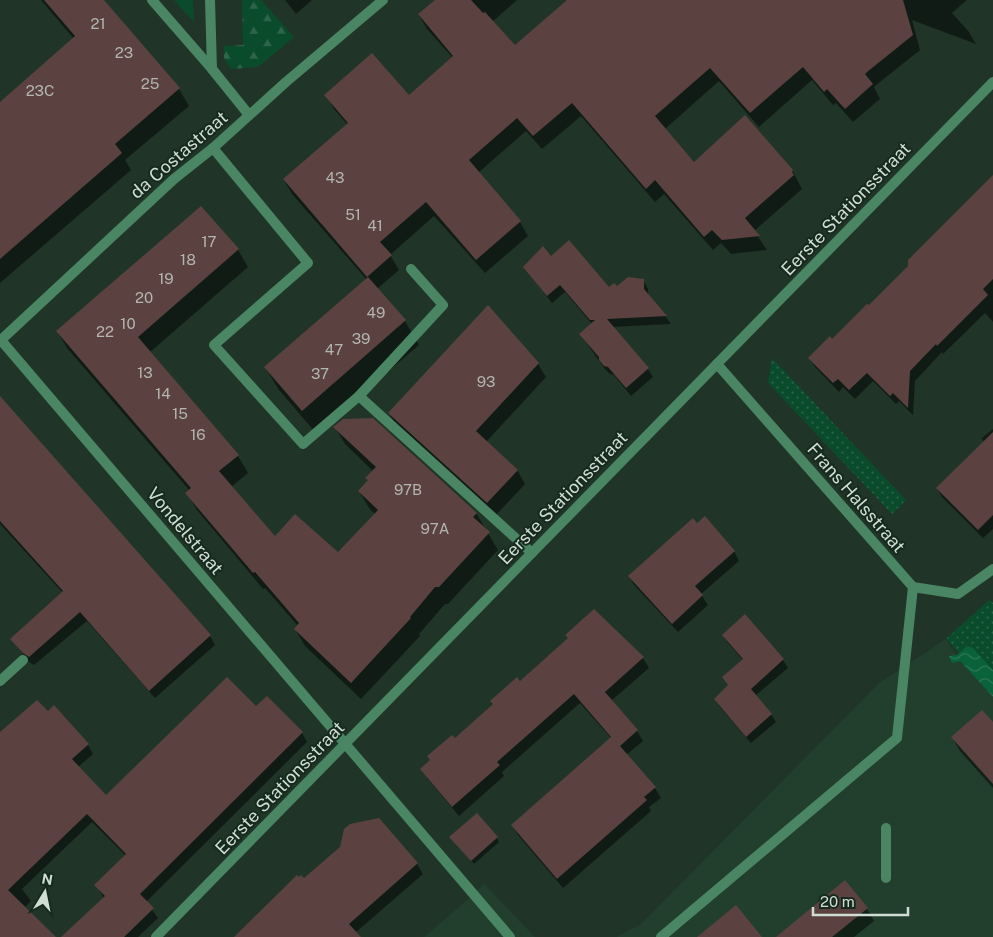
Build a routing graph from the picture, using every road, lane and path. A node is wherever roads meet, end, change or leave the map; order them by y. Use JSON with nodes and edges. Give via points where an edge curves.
{"nodes":[{"id":1,"x":152,"y":0,"type":"edge"},
{"id":2,"x":210,"y":0,"type":"edge"},
{"id":3,"x":383,"y":0,"type":"edge"},
{"id":4,"x":212,"y":69,"type":"junction"},
{"id":5,"x":993,"y":82,"type":"edge"},
{"id":6,"x":249,"y":115,"type":"junction"},
{"id":7,"x":213,"y":148,"type":"junction"},
{"id":8,"x":411,"y":269,"type":"dead end"},
{"id":9,"x":0,"y":339,"type":"edge"},
{"id":10,"x":717,"y":364,"type":"junction"},
{"id":11,"x":359,"y":396,"type":"junction"},
{"id":12,"x":532,"y":553,"type":"junction"},
{"id":13,"x":993,"y":570,"type":"edge"},
{"id":14,"x":913,"y":587,"type":"junction"},
{"id":15,"x":23,"y":660,"type":"dead end"},
{"id":16,"x":0,"y":680,"type":"edge"},
{"id":17,"x":345,"y":744,"type":"junction"},
{"id":18,"x":886,"y":828,"type":"dead end"},
{"id":19,"x":886,"y":878,"type":"dead end"},
{"id":20,"x":156,"y":937,"type":"edge"},
{"id":21,"x":510,"y":937,"type":"edge"},
{"id":22,"x":661,"y":937,"type":"edge"}],
"edges":[{"from":1,"to":4,"type":"street"},
{"from":2,"to":4,"type":"street"},
{"from":3,"to":6,"type":"street","name":"da Costastraat"},
{"from":4,"to":6,"type":"street"},
{"from":5,"to":10,"type":"street","name":"Eerste Stationsstraat"},
{"from":6,"to":7,"type":"street","name":"da Costastraat"},
{"from":7,"to":9,"type":"street","name":"da Costastraat","via":[[174,178]]},
{"from":7,"to":11,"type":"street","via":[[308,263],[214,346],[303,444]]},
{"from":8,"to":11,"type":"street","via":[[443,305]]},
{"from":9,"to":17,"type":"street","name":"Vondelstraat"},
{"from":10,"to":12,"type":"street","name":"Eerste Stationsstraat"},
{"from":10,"to":14,"type":"street","name":"Frans Halsstraat"},
{"from":11,"to":12,"type":"street"},
{"from":12,"to":17,"type":"street","name":"Eerste Stationsstraat"},
{"from":13,"to":14,"type":"street","via":[[958,594]]},
{"from":14,"to":22,"type":"street","via":[[897,738]]},
{"from":15,"to":16,"type":"street"},
{"from":17,"to":20,"type":"street","name":"Eerste Stationsstraat"},
{"from":17,"to":21,"type":"street","name":"Vondelstraat"},
{"from":18,"to":19,"type":"street"}]}
